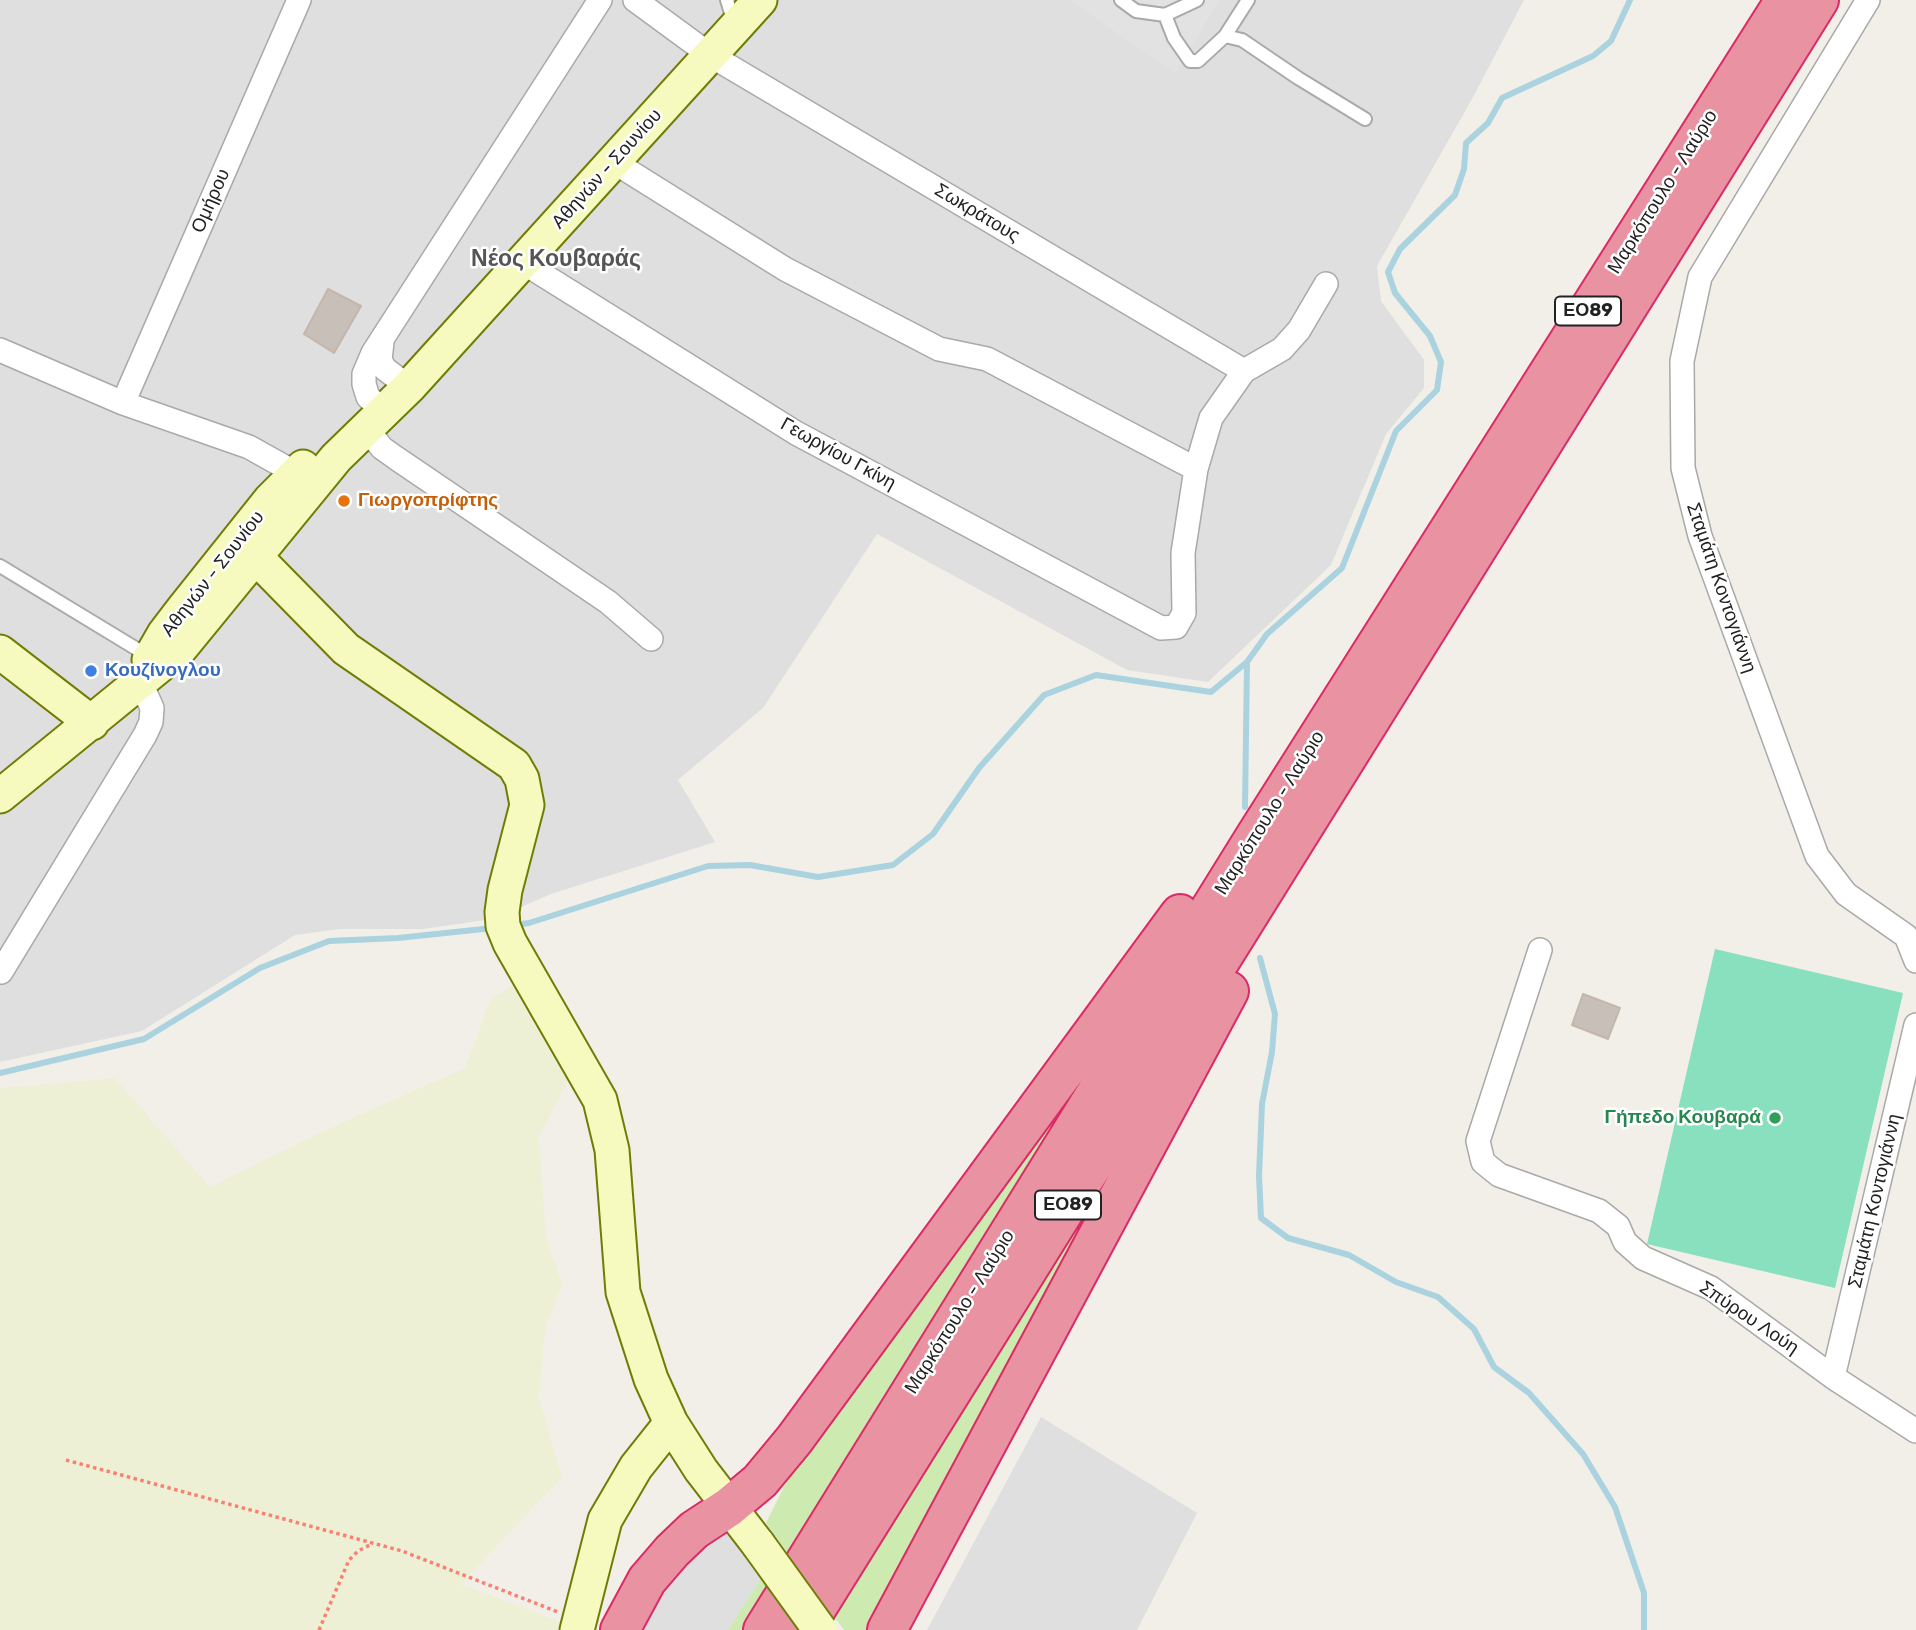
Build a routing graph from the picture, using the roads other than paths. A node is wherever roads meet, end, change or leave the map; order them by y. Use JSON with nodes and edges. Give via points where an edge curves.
{"nodes":[{"id":1,"x":299,"y":0,"type":"edge"},
{"id":2,"x":600,"y":0,"type":"edge"},
{"id":3,"x":635,"y":0,"type":"edge"},
{"id":4,"x":760,"y":0,"type":"edge"},
{"id":5,"x":1121,"y":0,"type":"edge"},
{"id":6,"x":1197,"y":0,"type":"edge"},
{"id":7,"x":1248,"y":0,"type":"edge"},
{"id":8,"x":1785,"y":0,"type":"edge"},
{"id":9,"x":1819,"y":0,"type":"edge"},
{"id":10,"x":1868,"y":0,"type":"edge"},
{"id":11,"x":731,"y":14,"type":"edge"},
{"id":12,"x":1165,"y":15,"type":"junction"},
{"id":13,"x":1226,"y":36,"type":"junction"},
{"id":14,"x":710,"y":55,"type":"junction"},
{"id":15,"x":1365,"y":119,"type":"dead end"},
{"id":16,"x":614,"y":162,"type":"junction"},
{"id":17,"x":524,"y":263,"type":"junction"},
{"id":18,"x":1326,"y":284,"type":"dead end"},
{"id":19,"x":382,"y":342,"type":"junction"},
{"id":20,"x":0,"y":350,"type":"edge"},
{"id":21,"x":1244,"y":371,"type":"junction"},
{"id":22,"x":409,"y":387,"type":"junction"},
{"id":23,"x":123,"y":403,"type":"junction"},
{"id":24,"x":375,"y":420,"type":"junction"},
{"id":25,"x":1196,"y":469,"type":"junction"},
{"id":26,"x":302,"y":482,"type":"junction"},
{"id":27,"x":248,"y":548,"type":"junction"},
{"id":28,"x":0,"y":566,"type":"edge"},
{"id":29,"x":651,"y":639,"type":"dead end"},
{"id":30,"x":0,"y":652,"type":"edge"},
{"id":31,"x":145,"y":669,"type":"junction"},
{"id":32,"x":92,"y":723,"type":"junction"},
{"id":33,"x":1333,"y":780,"type":"junction"},
{"id":34,"x":0,"y":796,"type":"edge"},
{"id":35,"x":1256,"y":835,"type":"junction"},
{"id":36,"x":1540,"y":950,"type":"dead end"},
{"id":37,"x":1916,"y":961,"type":"edge"},
{"id":38,"x":1,"y":972,"type":"edge"},
{"id":39,"x":1916,"y":1025,"type":"edge"},
{"id":40,"x":1833,"y":1377,"type":"junction"},
{"id":41,"x":671,"y":1423,"type":"junction"},
{"id":42,"x":1916,"y":1431,"type":"edge"},
{"id":43,"x":729,"y":1507,"type":"junction"},
{"id":44,"x":578,"y":1625,"type":"edge"},
{"id":45,"x":620,"y":1630,"type":"edge"},
{"id":46,"x":763,"y":1630,"type":"edge"},
{"id":47,"x":803,"y":1630,"type":"edge"},
{"id":48,"x":820,"y":1630,"type":"edge"},
{"id":49,"x":887,"y":1630,"type":"edge"}],
"edges":[{"from":1,"to":23,"type":"street","name":"Ομήρου"},
{"from":2,"to":19,"type":"street"},
{"from":3,"to":14,"type":"street","name":"Σωκράτους"},
{"from":4,"to":11,"type":"main road","name":"Αθηνών - Σουνίου"},
{"from":5,"to":12,"type":"lane","via":[[1136,11]]},
{"from":6,"to":12,"type":"lane"},
{"from":7,"to":13,"type":"lane"},
{"from":8,"to":35,"type":"highway","name":"Μαρκόπουλο - Λαύριο","number":"ΕΟ89"},
{"from":9,"to":33,"type":"highway","name":"Μαρκόπουλο - Λαύριο","number":"ΕΟ89"},
{"from":10,"to":37,"type":"street","name":"Σταμάτη Κοντογιάννη","via":[[1700,277],[1682,361],[1683,468],[1700,536],[1817,856],[1846,894],[1906,936]]},
{"from":11,"to":14,"type":"main road","name":"Αθηνών - Σουνίου"},
{"from":12,"to":13,"type":"lane","via":[[1190,61],[1198,61]]},
{"from":13,"to":15,"type":"lane","via":[[1242,40]]},
{"from":14,"to":16,"type":"main road","name":"Αθηνών - Σουνίου"},
{"from":14,"to":21,"type":"street","name":"Σωκράτους"},
{"from":16,"to":17,"type":"main road","name":"Αθηνών - Σουνίου"},
{"from":16,"to":25,"type":"street","via":[[785,269],[939,349],[987,359]]},
{"from":17,"to":22,"type":"main road","name":"Αθηνών - Σουνίου"},
{"from":17,"to":25,"type":"street","name":"Γεωργίου Γκίνη","via":[[796,433],[1161,628],[1177,627],[1184,613],[1183,553]]},
{"from":18,"to":21,"type":"street","via":[[1282,349]]},
{"from":19,"to":22,"type":"street","via":[[380,360],[385,369]]},
{"from":19,"to":24,"type":"street","via":[[368,364],[364,384]]},
{"from":20,"to":23,"type":"street"},
{"from":21,"to":25,"type":"street","via":[[1211,418]]},
{"from":22,"to":24,"type":"main road","name":"Αθηνών - Σουνίου"},
{"from":23,"to":26,"type":"street","via":[[250,447]]},
{"from":24,"to":26,"type":"main road","name":"Αθηνών - Σουνίου","via":[[323,451]]},
{"from":24,"to":29,"type":"street","via":[[382,448],[608,602]]},
{"from":26,"to":27,"type":"main road","name":"Αθηνών - Σουνίου"},
{"from":27,"to":31,"type":"main road","name":"Αθηνών - Σουνίου","via":[[179,650]]},
{"from":27,"to":41,"type":"main road","via":[[346,649],[514,765],[527,805],[519,831],[506,928],[600,1100],[612,1150],[622,1292]]},
{"from":28,"to":31,"type":"lane"},
{"from":30,"to":32,"type":"main road"},
{"from":31,"to":32,"type":"main road","name":"Αθηνών - Σουνίου"},
{"from":31,"to":38,"type":"street","via":[[151,722]]},
{"from":32,"to":34,"type":"main road","name":"Αθηνών - Σουνίου"},
{"from":33,"to":47,"type":"highway","name":"Μαρκόπουλο - Λαύριο","number":"ΕΟ89"},
{"from":33,"to":49,"type":"highway","via":[[1323,819]]},
{"from":35,"to":43,"type":"highway","via":[[1193,897],[794,1440],[760,1481]]},
{"from":35,"to":46,"type":"highway","name":"Μαρκόπουλο - Λαύριο","number":"ΕΟ89"},
{"from":36,"to":40,"type":"street","name":"Σπύρου Λούη","via":[[1478,1141],[1483,1162],[1499,1175],[1599,1211],[1618,1226],[1625,1242],[1643,1258],[1711,1288]]},
{"from":39,"to":40,"type":"street","name":"Σταμάτη Κοντογιάννη"},
{"from":40,"to":42,"type":"street","name":"Σπύρου Λούη"},
{"from":41,"to":43,"type":"main road"},
{"from":41,"to":44,"type":"main road","via":[[636,1467],[606,1520]]},
{"from":43,"to":45,"type":"highway","via":[[672,1551],[647,1580]]},
{"from":43,"to":48,"type":"main road","bridge":true}]}
